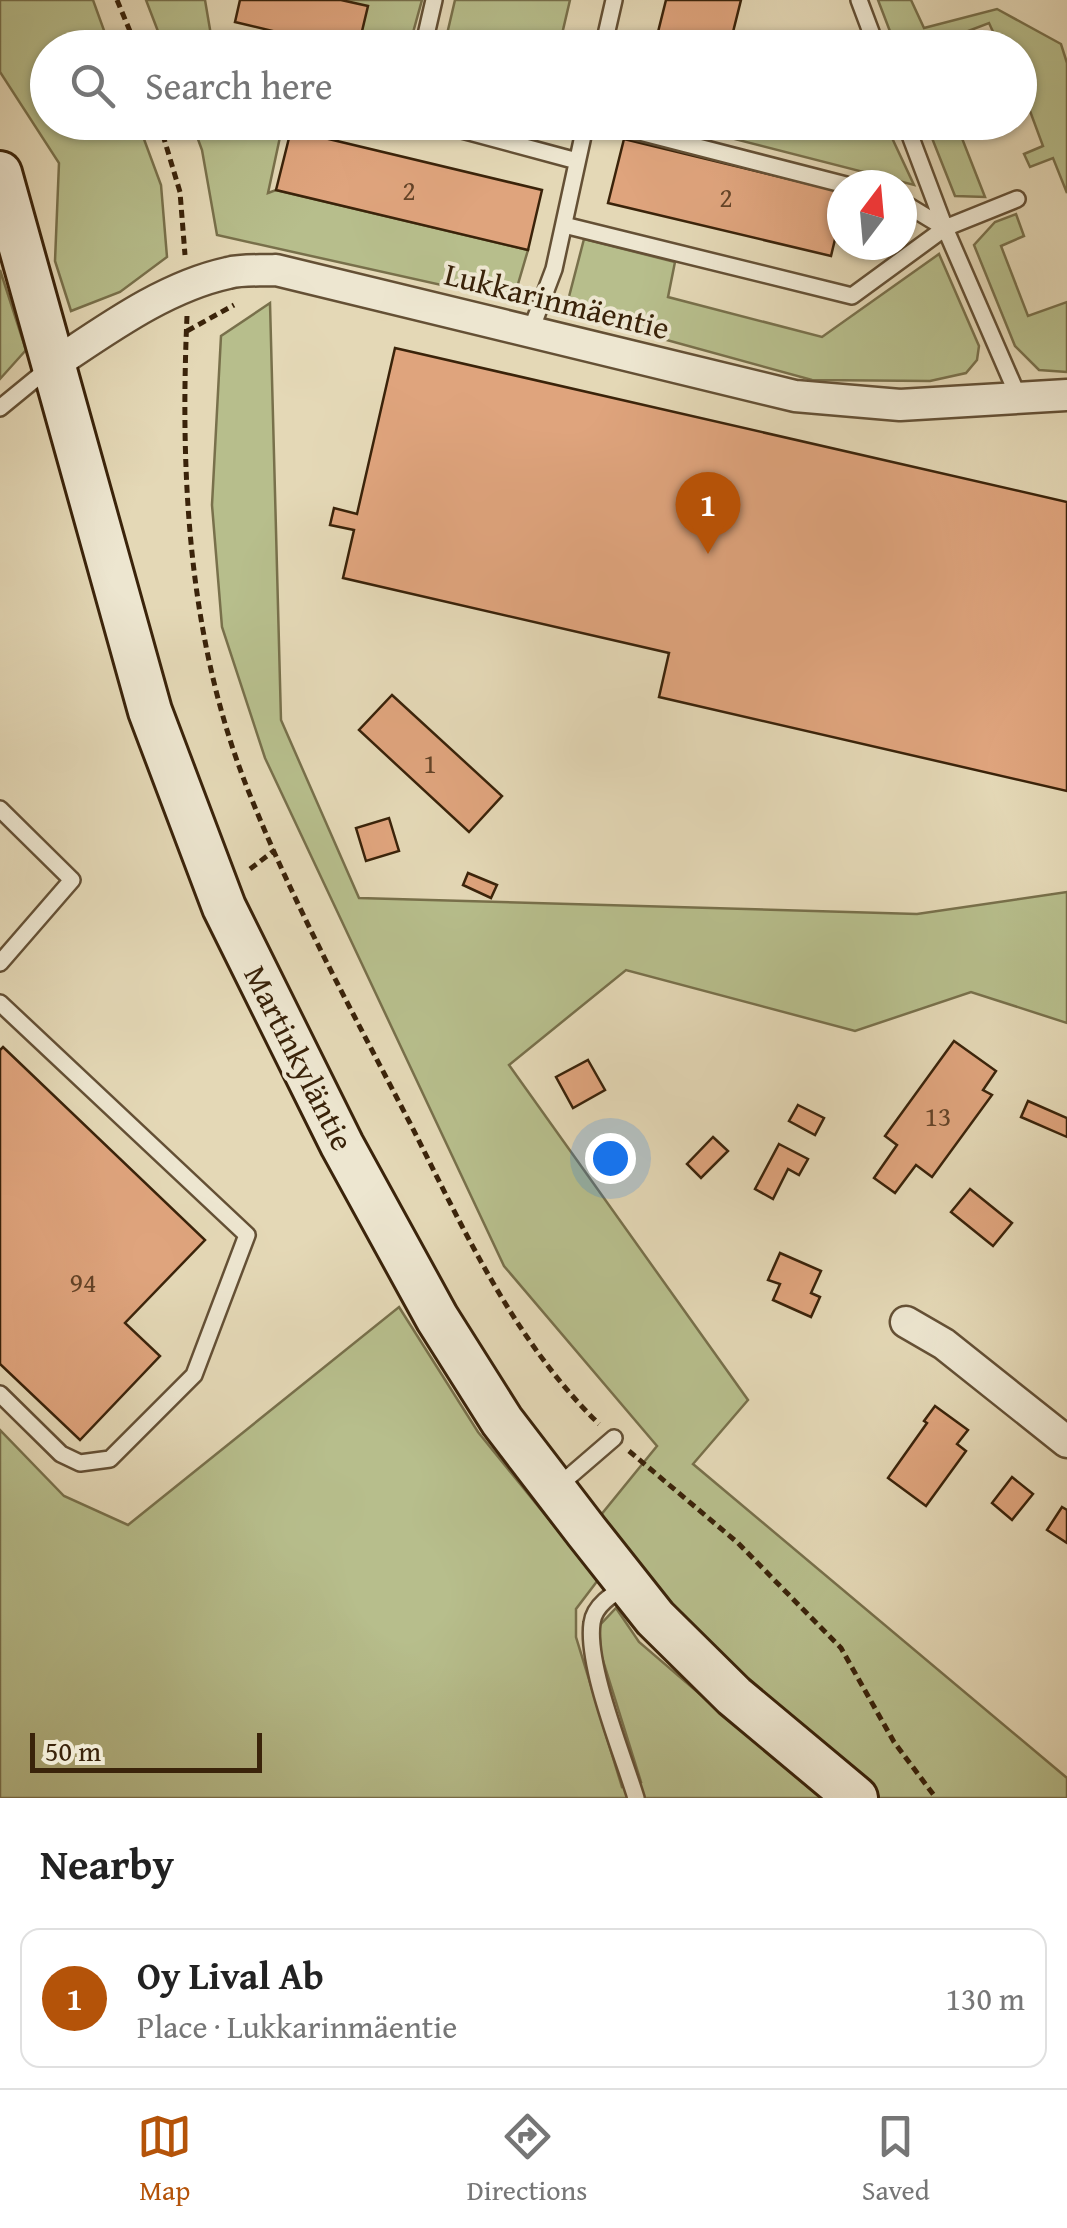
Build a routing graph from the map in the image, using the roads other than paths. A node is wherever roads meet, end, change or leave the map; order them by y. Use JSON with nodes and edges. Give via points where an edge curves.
{"nodes":[{"id":1,"x":434,"y":0,"type":"edge"},
{"id":2,"x":614,"y":0,"type":"edge"},
{"id":3,"x":859,"y":0,"type":"edge"},
{"id":4,"x":427,"y":30,"type":"edge"},
{"id":5,"x":607,"y":30,"type":"edge"},
{"id":6,"x":870,"y":30,"type":"edge"},
{"id":7,"x":499,"y":140,"type":"edge"},
{"id":8,"x":582,"y":140,"type":"edge"},
{"id":9,"x":671,"y":140,"type":"edge"},
{"id":10,"x":912,"y":140,"type":"edge"},
{"id":11,"x":578,"y":161,"type":"junction"},
{"id":12,"x":0,"y":173,"type":"edge"},
{"id":13,"x":827,"y":180,"type":"edge"},
{"id":14,"x":1017,"y":199,"type":"dead end"},
{"id":15,"x":917,"y":211,"type":"edge"},
{"id":16,"x":564,"y":225,"type":"junction"},
{"id":17,"x":945,"y":228,"type":"junction"},
{"id":18,"x":531,"y":330,"type":"junction"},
{"id":19,"x":53,"y":365,"type":"junction"},
{"id":20,"x":1067,"y":395,"type":"edge"},
{"id":21,"x":1018,"y":396,"type":"junction"},
{"id":22,"x":0,"y":408,"type":"edge"},
{"id":23,"x":0,"y":809,"type":"edge"},
{"id":24,"x":0,"y":962,"type":"edge"},
{"id":25,"x":0,"y":1003,"type":"edge"},
{"id":26,"x":906,"y":1322,"type":"dead end"},
{"id":27,"x":0,"y":1394,"type":"edge"},
{"id":28,"x":614,"y":1438,"type":"road end"},
{"id":29,"x":1067,"y":1442,"type":"edge"},
{"id":30,"x":554,"y":1489,"type":"junction"},
{"id":31,"x":629,"y":1584,"type":"junction"},
{"id":32,"x":636,"y":1798,"type":"edge"},
{"id":33,"x":856,"y":1798,"type":"edge"}],
"edges":[{"from":1,"to":4,"type":"lane"},
{"from":2,"to":5,"type":"lane"},
{"from":3,"to":6,"type":"lane"},
{"from":7,"to":11,"type":"lane"},
{"from":8,"to":11,"type":"lane"},
{"from":9,"to":13,"type":"lane"},
{"from":10,"to":17,"type":"lane"},
{"from":11,"to":16,"type":"lane"},
{"from":12,"to":19,"type":"street","name":"Martinkyläntie"},
{"from":14,"to":17,"type":"lane"},
{"from":15,"to":17,"type":"lane"},
{"from":16,"to":17,"type":"lane","via":[[852,296]]},
{"from":16,"to":18,"type":"lane"},
{"from":17,"to":21,"type":"lane"},
{"from":18,"to":19,"type":"street","name":"Lukkarinmäentie","via":[[276,270],[229,272],[128,316]]},
{"from":18,"to":21,"type":"street","name":"Lukkarinmäentie","via":[[795,396],[900,405]]},
{"from":19,"to":22,"type":"lane"},
{"from":19,"to":30,"type":"street","name":"Martinkyläntie","via":[[150,712],[224,908],[436,1318]]},
{"from":20,"to":21,"type":"street","name":"Lukkarinmäentie"},
{"from":23,"to":24,"type":"lane","via":[[72,880]]},
{"from":25,"to":27,"type":"lane","via":[[246,1235],[194,1374],[110,1459],[80,1463],[62,1454]]},
{"from":26,"to":29,"type":"street","via":[[944,1344]]},
{"from":28,"to":30,"type":"lane"},
{"from":30,"to":31,"type":"street","name":"Martinkyläntie"},
{"from":31,"to":32,"type":"lane","via":[[602,1603],[592,1620],[592,1653]]},
{"from":31,"to":33,"type":"street","name":"Martinkyläntie","via":[[734,1696]]}]}
